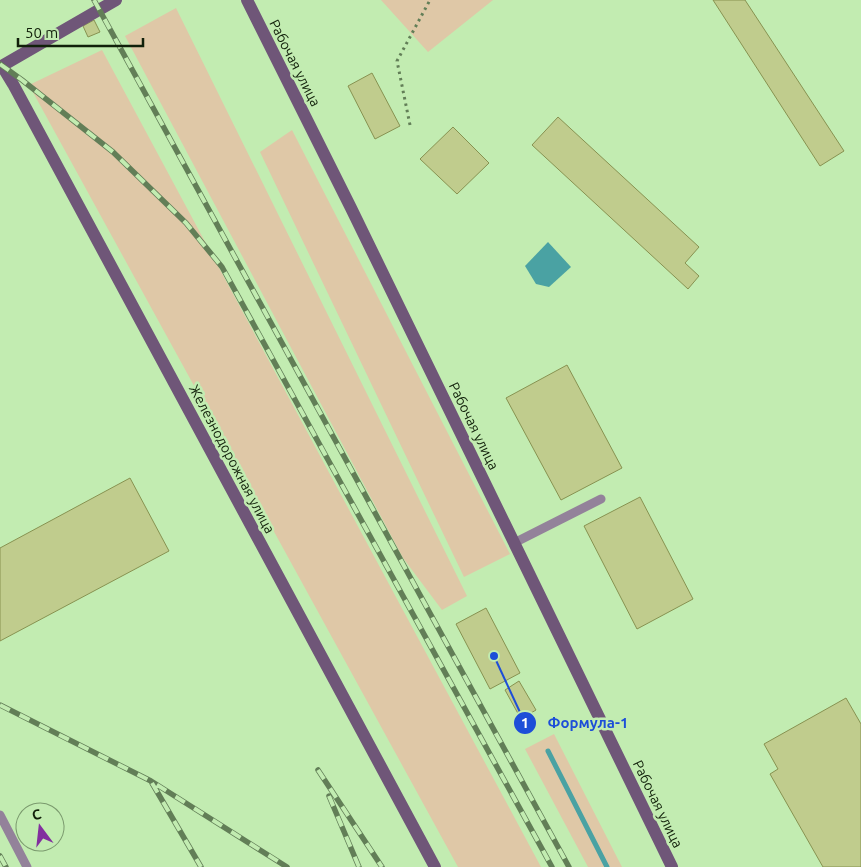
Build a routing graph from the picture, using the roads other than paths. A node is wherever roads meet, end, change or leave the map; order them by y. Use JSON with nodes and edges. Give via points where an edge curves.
{"nodes":[{"id":1,"x":116,"y":0,"type":"edge"},
{"id":2,"x":247,"y":0,"type":"edge"},
{"id":3,"x":1,"y":66,"type":"edge"},
{"id":4,"x":601,"y":499,"type":"dead end"},
{"id":5,"x":514,"y":543,"type":"junction"},
{"id":6,"x":0,"y":815,"type":"edge"},
{"id":7,"x":27,"y":867,"type":"edge"},
{"id":8,"x":435,"y":867,"type":"edge"},
{"id":9,"x":672,"y":867,"type":"edge"}],
"edges":[{"from":1,"to":3,"type":"street"},
{"from":2,"to":5,"type":"street","name":"Рабочая улица"},
{"from":3,"to":8,"type":"street","name":"Железнодорожная улица"},
{"from":4,"to":5,"type":"lane"},
{"from":5,"to":9,"type":"street","name":"Рабочая улица"},
{"from":6,"to":7,"type":"lane"}]}
